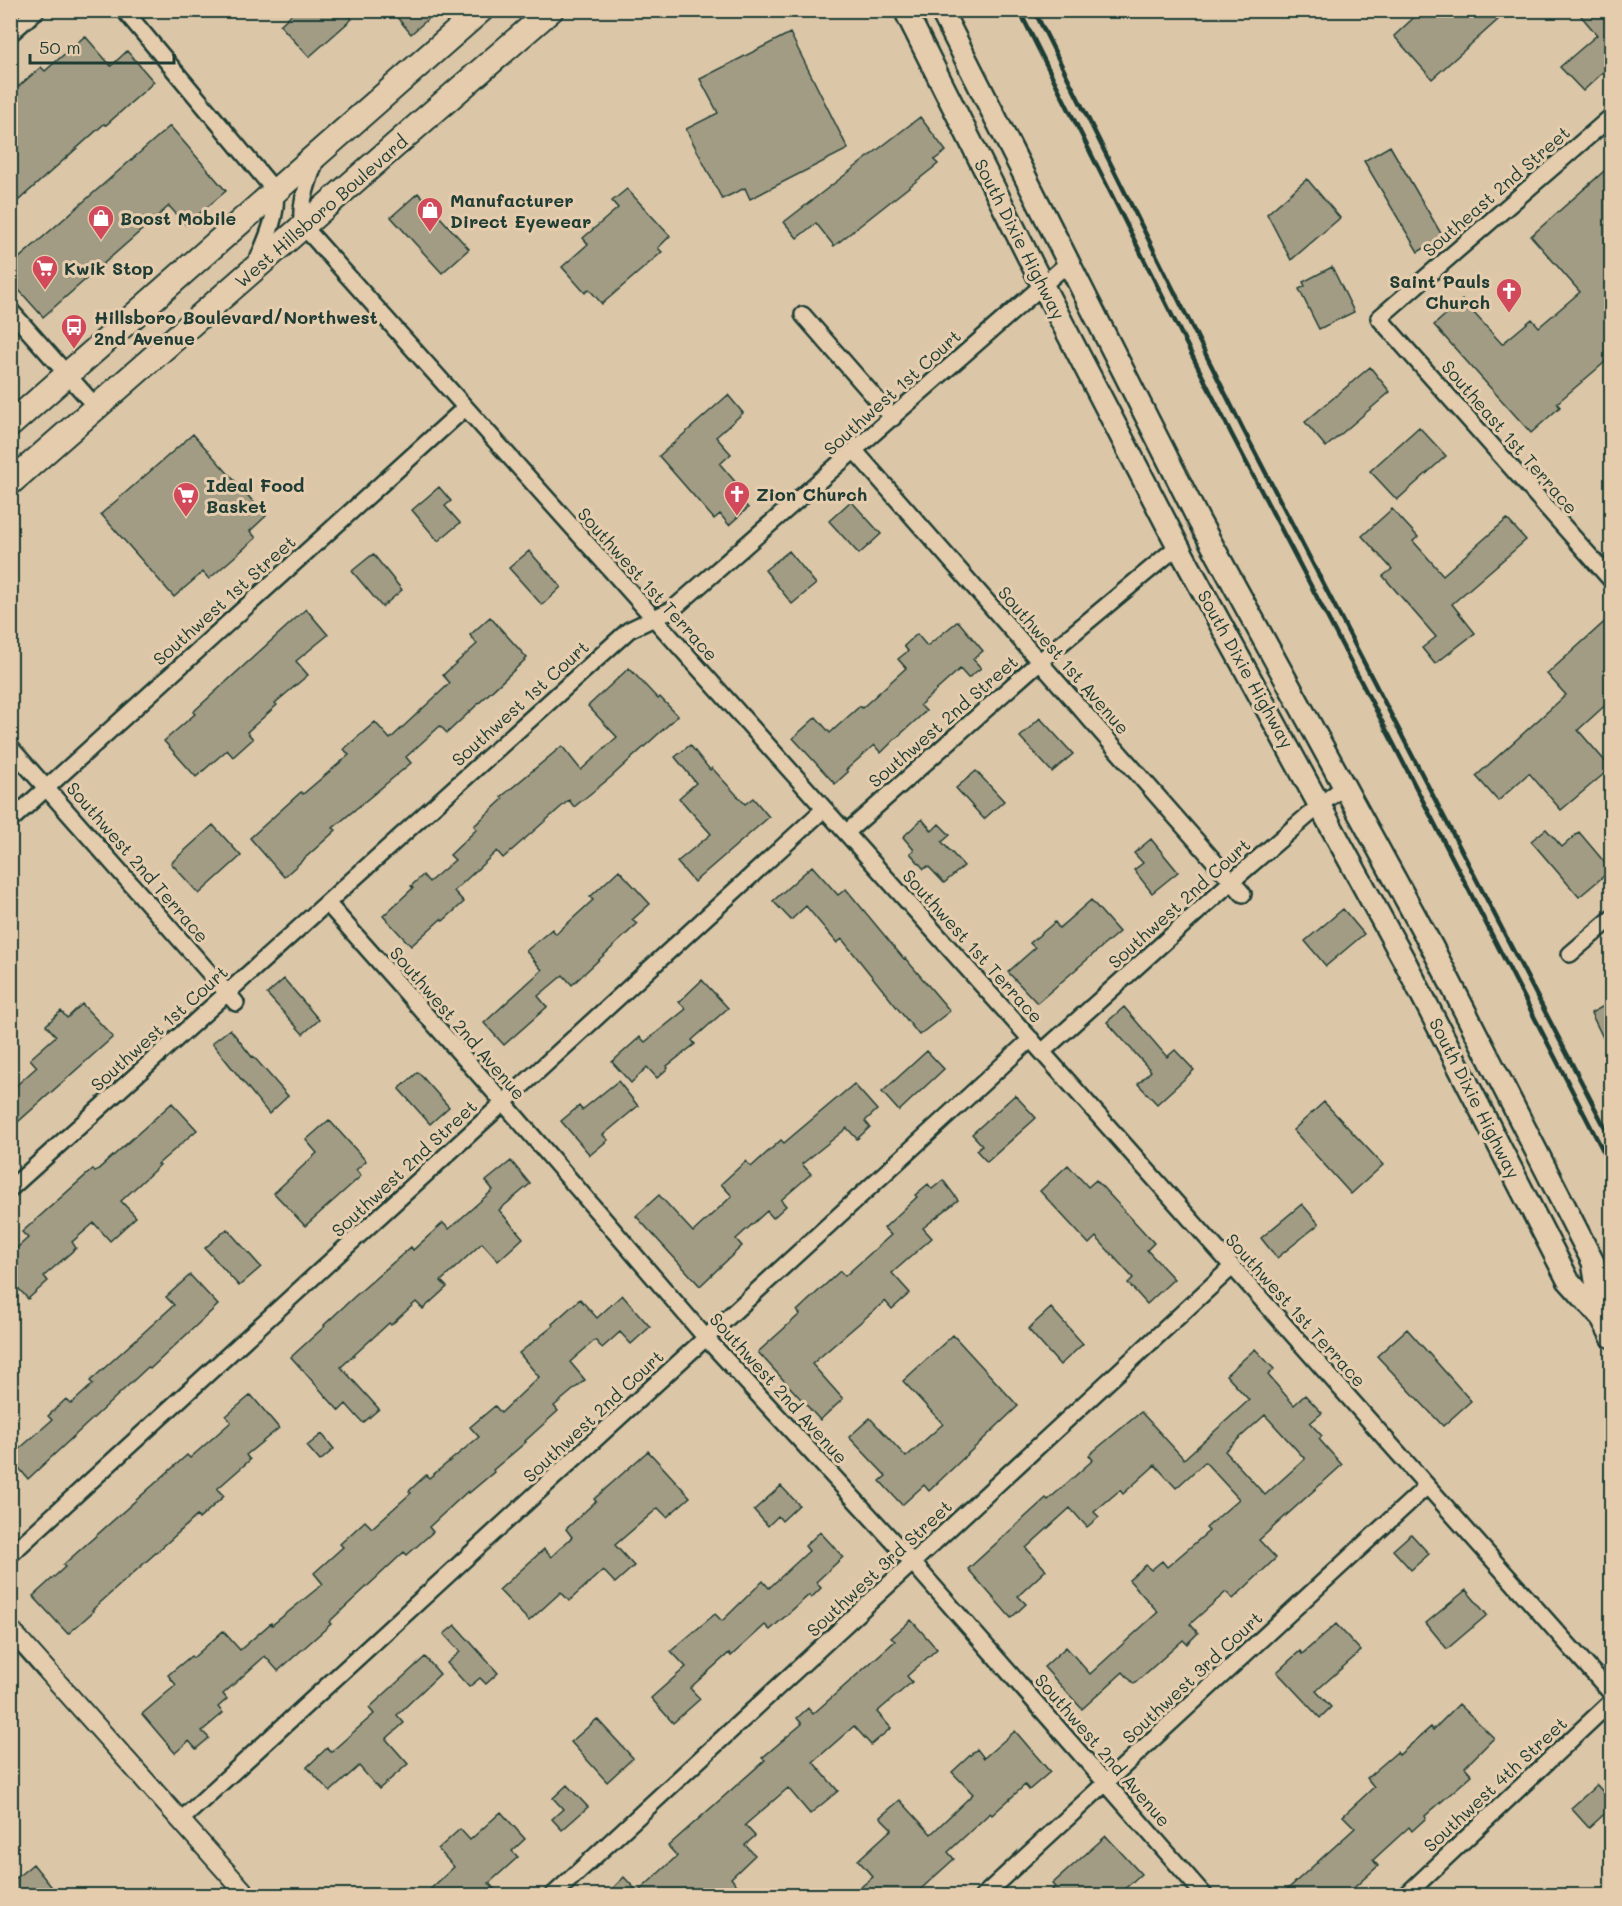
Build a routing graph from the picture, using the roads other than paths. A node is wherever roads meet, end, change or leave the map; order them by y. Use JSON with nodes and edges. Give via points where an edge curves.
{"nodes":[{"id":1,"x":37,"y":10,"type":"edge"},
{"id":2,"x":124,"y":10,"type":"edge"},
{"id":3,"x":481,"y":10,"type":"edge"},
{"id":4,"x":551,"y":10,"type":"edge"},
{"id":5,"x":905,"y":10,"type":"edge"},
{"id":6,"x":941,"y":10,"type":"edge"},
{"id":7,"x":10,"y":34,"type":"edge"},
{"id":8,"x":1611,"y":116,"type":"edge"},
{"id":9,"x":319,"y":153,"type":"junction"},
{"id":10,"x":275,"y":191,"type":"junction"},
{"id":11,"x":304,"y":226,"type":"junction"},
{"id":12,"x":1068,"y":263,"type":"junction"},
{"id":13,"x":253,"y":271,"type":"junction"},
{"id":14,"x":1042,"y":284,"type":"junction"},
{"id":15,"x":10,"y":310,"type":"edge"},
{"id":16,"x":803,"y":315,"type":"dead end"},
{"id":17,"x":1379,"y":318,"type":"joint"},
{"id":18,"x":68,"y":374,"type":"junction"},
{"id":19,"x":96,"y":407,"type":"junction"},
{"id":20,"x":465,"y":408,"type":"junction"},
{"id":21,"x":893,"y":418,"type":"junction"},
{"id":22,"x":10,"y":425,"type":"edge"},
{"id":23,"x":855,"y":451,"type":"junction"},
{"id":24,"x":10,"y":483,"type":"edge"},
{"id":25,"x":1178,"y":546,"type":"junction"},
{"id":26,"x":1608,"y":570,"type":"edge"},
{"id":27,"x":653,"y":619,"type":"junction"},
{"id":28,"x":1040,"y":662,"type":"junction"},
{"id":29,"x":10,"y":747,"type":"edge"},
{"id":30,"x":1345,"y":786,"type":"junction"},
{"id":31,"x":47,"y":788,"type":"junction"},
{"id":32,"x":1320,"y":805,"type":"junction"},
{"id":33,"x":824,"y":809,"type":"junction"},
{"id":34,"x":10,"y":821,"type":"edge"},
{"id":35,"x":846,"y":833,"type":"junction"},
{"id":36,"x":1232,"y":881,"type":"junction"},
{"id":37,"x":1243,"y":894,"type":"dead end"},
{"id":38,"x":327,"y":903,"type":"junction"},
{"id":39,"x":1611,"y":918,"type":"edge"},
{"id":40,"x":1570,"y":954,"type":"dead end"},
{"id":41,"x":232,"y":998,"type":"junction"},
{"id":42,"x":1030,"y":1040,"type":"junction"},
{"id":43,"x":1042,"y":1052,"type":"junction"},
{"id":44,"x":504,"y":1103,"type":"junction"},
{"id":45,"x":10,"y":1189,"type":"edge"},
{"id":46,"x":1232,"y":1268,"type":"junction"},
{"id":47,"x":1602,"y":1318,"type":"junction"},
{"id":48,"x":1611,"y":1337,"type":"edge"},
{"id":49,"x":706,"y":1338,"type":"junction"},
{"id":50,"x":1427,"y":1486,"type":"junction"},
{"id":51,"x":10,"y":1555,"type":"edge"},
{"id":52,"x":913,"y":1563,"type":"junction"},
{"id":53,"x":10,"y":1629,"type":"edge"},
{"id":54,"x":1611,"y":1694,"type":"edge"},
{"id":55,"x":1611,"y":1701,"type":"edge"},
{"id":56,"x":1106,"y":1784,"type":"junction"},
{"id":57,"x":181,"y":1820,"type":"junction"},
{"id":58,"x":248,"y":1896,"type":"edge"},
{"id":59,"x":552,"y":1896,"type":"edge"},
{"id":60,"x":983,"y":1896,"type":"edge"},
{"id":61,"x":1205,"y":1896,"type":"edge"},
{"id":62,"x":1405,"y":1896,"type":"edge"}],
"edges":[{"from":1,"to":7,"type":"street"},
{"from":2,"to":10,"type":"street"},
{"from":3,"to":9,"type":"main road"},
{"from":4,"to":11,"type":"main road","name":"West Hillsboro Boulevard"},
{"from":5,"to":14,"type":"main road","name":"South Dixie Highway"},
{"from":6,"to":12,"type":"main road","name":"South Dixie Highway"},
{"from":8,"to":17,"type":"street","name":"Southeast 2nd Street"},
{"from":9,"to":10,"type":"main road"},
{"from":9,"to":11,"type":"street","via":[[306,191]]},
{"from":10,"to":13,"type":"street","via":[[277,204],[271,226]]},
{"from":10,"to":18,"type":"main road"},
{"from":11,"to":13,"type":"main road","name":"West Hillsboro Boulevard"},
{"from":11,"to":20,"type":"street","name":"Southwest 1st Terrace"},
{"from":12,"to":14,"type":"street","name":"Southwest 1st Court"},
{"from":12,"to":30,"type":"main road","name":"South Dixie Highway","via":[[1199,521]]},
{"from":13,"to":19,"type":"main road","name":"West Hillsboro Boulevard"},
{"from":14,"to":21,"type":"street","name":"Southwest 1st Court"},
{"from":14,"to":25,"type":"main road","name":"South Dixie Highway"},
{"from":15,"to":18,"type":"street"},
{"from":16,"to":21,"type":"street"},
{"from":17,"to":26,"type":"street","name":"Southeast 1st Terrace"},
{"from":18,"to":19,"type":"street"},
{"from":18,"to":22,"type":"main road"},
{"from":19,"to":24,"type":"main road","name":"West Hillsboro Boulevard"},
{"from":20,"to":27,"type":"street","name":"Southwest 1st Terrace"},
{"from":20,"to":31,"type":"street","name":"Southwest 1st Street"},
{"from":21,"to":23,"type":"street","name":"Southwest 1st Court"},
{"from":23,"to":27,"type":"street","name":"Southwest 1st Court","via":[[673,609]]},
{"from":23,"to":28,"type":"street","name":"Southwest 1st Avenue"},
{"from":25,"to":28,"type":"street","name":"Southwest 2nd Street"},
{"from":25,"to":32,"type":"main road","name":"South Dixie Highway"},
{"from":27,"to":33,"type":"street","name":"Southwest 1st Terrace"},
{"from":27,"to":38,"type":"street","name":"Southwest 1st Court","via":[[629,630]]},
{"from":28,"to":35,"type":"street","name":"Southwest 2nd Street"},
{"from":28,"to":36,"type":"street","name":"Southwest 1st Avenue"},
{"from":29,"to":31,"type":"street","name":"Southwest 2nd Terrace"},
{"from":30,"to":32,"type":"street","name":"Southwest 2nd Court"},
{"from":30,"to":47,"type":"main road","name":"South Dixie Highway","via":[[1432,946],[1593,1262]]},
{"from":31,"to":34,"type":"street","name":"Southwest 1st Street"},
{"from":31,"to":41,"type":"street","name":"Southwest 2nd Terrace"},
{"from":32,"to":36,"type":"street","name":"Southwest 2nd Court"},
{"from":32,"to":47,"type":"main road","name":"South Dixie Highway","via":[[1568,1280]]},
{"from":33,"to":35,"type":"street","name":"Southwest 1st Terrace"},
{"from":33,"to":44,"type":"street","name":"Southwest 2nd Street"},
{"from":35,"to":42,"type":"street","name":"Southwest 1st Terrace"},
{"from":36,"to":37,"type":"street","name":"Southwest 1st Avenue"},
{"from":36,"to":43,"type":"street","name":"Southwest 2nd Court"},
{"from":38,"to":41,"type":"street","name":"Southwest 1st Court"},
{"from":38,"to":44,"type":"street","name":"Southwest 2nd Avenue"},
{"from":39,"to":40,"type":"street"},
{"from":41,"to":45,"type":"street","name":"Southwest 1st Court"},
{"from":42,"to":43,"type":"street","name":"Southwest 1st Terrace"},
{"from":42,"to":49,"type":"street","name":"Southwest 2nd Court"},
{"from":43,"to":46,"type":"street","name":"Southwest 1st Terrace"},
{"from":44,"to":49,"type":"street","name":"Southwest 2nd Avenue"},
{"from":44,"to":51,"type":"street","name":"Southwest 2nd Street"},
{"from":46,"to":50,"type":"street","name":"Southwest 1st Terrace"},
{"from":46,"to":52,"type":"street","name":"Southwest 3rd Street"},
{"from":47,"to":48,"type":"main road","name":"South Dixie Highway"},
{"from":49,"to":52,"type":"street","name":"Southwest 2nd Avenue"},
{"from":49,"to":57,"type":"street","name":"Southwest 2nd Court"},
{"from":50,"to":54,"type":"street","name":"Southwest 1st Terrace"},
{"from":50,"to":56,"type":"street","name":"Southwest 3rd Court"},
{"from":52,"to":56,"type":"street","name":"Southwest 2nd Avenue"},
{"from":52,"to":59,"type":"street","name":"Southwest 3rd Street"},
{"from":53,"to":57,"type":"street"},
{"from":55,"to":62,"type":"street","name":"Southwest 4th Street"},
{"from":56,"to":60,"type":"street","name":"Southwest 3rd Court"},
{"from":56,"to":61,"type":"street","name":"Southwest 2nd Avenue"},
{"from":57,"to":58,"type":"street"}]}
